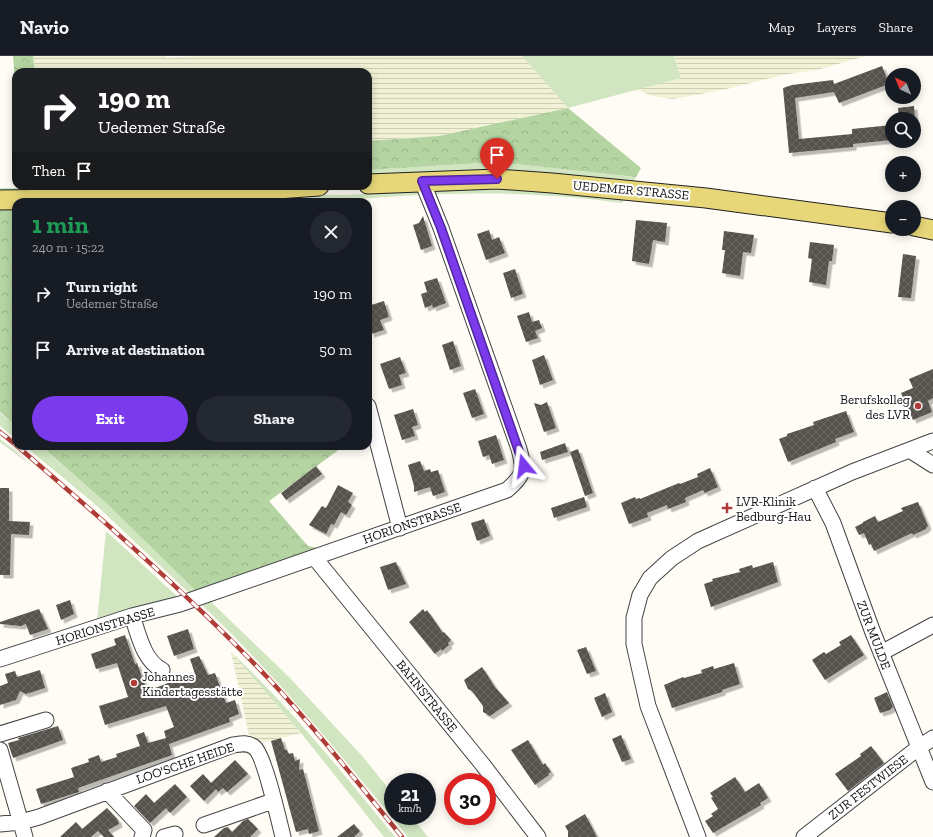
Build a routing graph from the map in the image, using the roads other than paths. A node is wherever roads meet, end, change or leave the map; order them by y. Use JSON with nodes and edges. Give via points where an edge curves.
{"nodes":[{"id":1,"x":422,"y":181,"type":"junction"},
{"id":2,"x":372,"y":184,"type":"edge"},
{"id":3,"x":266,"y":190,"type":"edge"},
{"id":4,"x":132,"y":198,"type":"edge"},
{"id":5,"x":0,"y":200,"type":"edge"},
{"id":6,"x":12,"y":200,"type":"edge"},
{"id":7,"x":885,"y":222,"type":"edge"},
{"id":8,"x":921,"y":227,"type":"edge"},
{"id":9,"x":933,"y":230,"type":"edge"},
{"id":10,"x":372,"y":421,"type":"edge"},
{"id":11,"x":933,"y":441,"type":"edge"},
{"id":12,"x":911,"y":450,"type":"junction"},
{"id":13,"x":933,"y":465,"type":"edge"},
{"id":14,"x":815,"y":488,"type":"junction"},
{"id":15,"x":400,"y":528,"type":"junction"},
{"id":16,"x":314,"y":556,"type":"junction"},
{"id":17,"x":132,"y":616,"type":"junction"},
{"id":18,"x":933,"y":625,"type":"edge"},
{"id":19,"x":881,"y":653,"type":"junction"},
{"id":20,"x":0,"y":659,"type":"edge"},
{"id":21,"x":162,"y":670,"type":"dead end"},
{"id":22,"x":46,"y":720,"type":"dead end"},
{"id":23,"x":0,"y":734,"type":"edge"},
{"id":24,"x":933,"y":738,"type":"edge"},
{"id":25,"x":918,"y":748,"type":"junction"},
{"id":26,"x":0,"y":750,"type":"edge"},
{"id":27,"x":933,"y":782,"type":"edge"},
{"id":28,"x":107,"y":791,"type":"junction"},
{"id":29,"x":273,"y":801,"type":"junction"},
{"id":30,"x":21,"y":822,"type":"junction"},
{"id":31,"x":0,"y":824,"type":"edge"},
{"id":32,"x":204,"y":825,"type":"dead end"},
{"id":33,"x":24,"y":837,"type":"edge"},
{"id":34,"x":142,"y":837,"type":"edge"},
{"id":35,"x":283,"y":837,"type":"edge"},
{"id":36,"x":538,"y":837,"type":"edge"},
{"id":37,"x":698,"y":837,"type":"edge"},
{"id":38,"x":804,"y":837,"type":"edge"}],
"edges":[{"from":1,"to":2,"type":"main road","name":"UEDEMER STRASSE"},
{"from":1,"to":7,"type":"main road","name":"UEDEMER STRASSE","via":[[497,179],[552,183],[706,198]]},
{"from":1,"to":15,"type":"street","name":"HORIONSTRASSE","via":[[441,228],[524,466],[518,480],[507,490]]},
{"from":3,"to":4,"type":"main road"},
{"from":5,"to":6,"type":"main road"},
{"from":8,"to":9,"type":"main road"},
{"from":10,"to":15,"type":"street"},
{"from":11,"to":12,"type":"street"},
{"from":12,"to":13,"type":"street"},
{"from":12,"to":14,"type":"street"},
{"from":14,"to":19,"type":"street","name":"ZUR MULDE","via":[[833,523]]},
{"from":14,"to":37,"type":"street","via":[[698,541],[666,563],[650,578],[640,595],[634,618],[634,644],[648,706]]},
{"from":15,"to":16,"type":"street","name":"HORIONSTRASSE"},
{"from":16,"to":17,"type":"street","name":"HORIONSTRASSE","via":[[180,604]]},
{"from":16,"to":36,"type":"street","name":"BAHNSTRASSE"},
{"from":17,"to":20,"type":"street","name":"HORIONSTRASSE"},
{"from":17,"to":21,"type":"street","via":[[148,659]]},
{"from":18,"to":19,"type":"street"},
{"from":19,"to":25,"type":"street","name":"ZUR MULDE"},
{"from":22,"to":23,"type":"street"},
{"from":24,"to":25,"type":"street","name":"ZUR FESTWIESE"},
{"from":25,"to":27,"type":"street","name":"ZUR MULDE"},
{"from":25,"to":38,"type":"street","name":"ZUR FESTWIESE"},
{"from":26,"to":30,"type":"street"},
{"from":28,"to":29,"type":"street","name":"LOO'SCHE HEIDE","via":[[233,745],[248,744],[255,748],[262,760]]},
{"from":28,"to":30,"type":"street","name":"LOO'SCHE HEIDE"},
{"from":28,"to":34,"type":"street","via":[[144,830]]},
{"from":29,"to":32,"type":"street"},
{"from":29,"to":35,"type":"street","name":"LOO'SCHE HEIDE"},
{"from":30,"to":31,"type":"street","name":"LOO'SCHE HEIDE"},
{"from":30,"to":33,"type":"street"}]}
